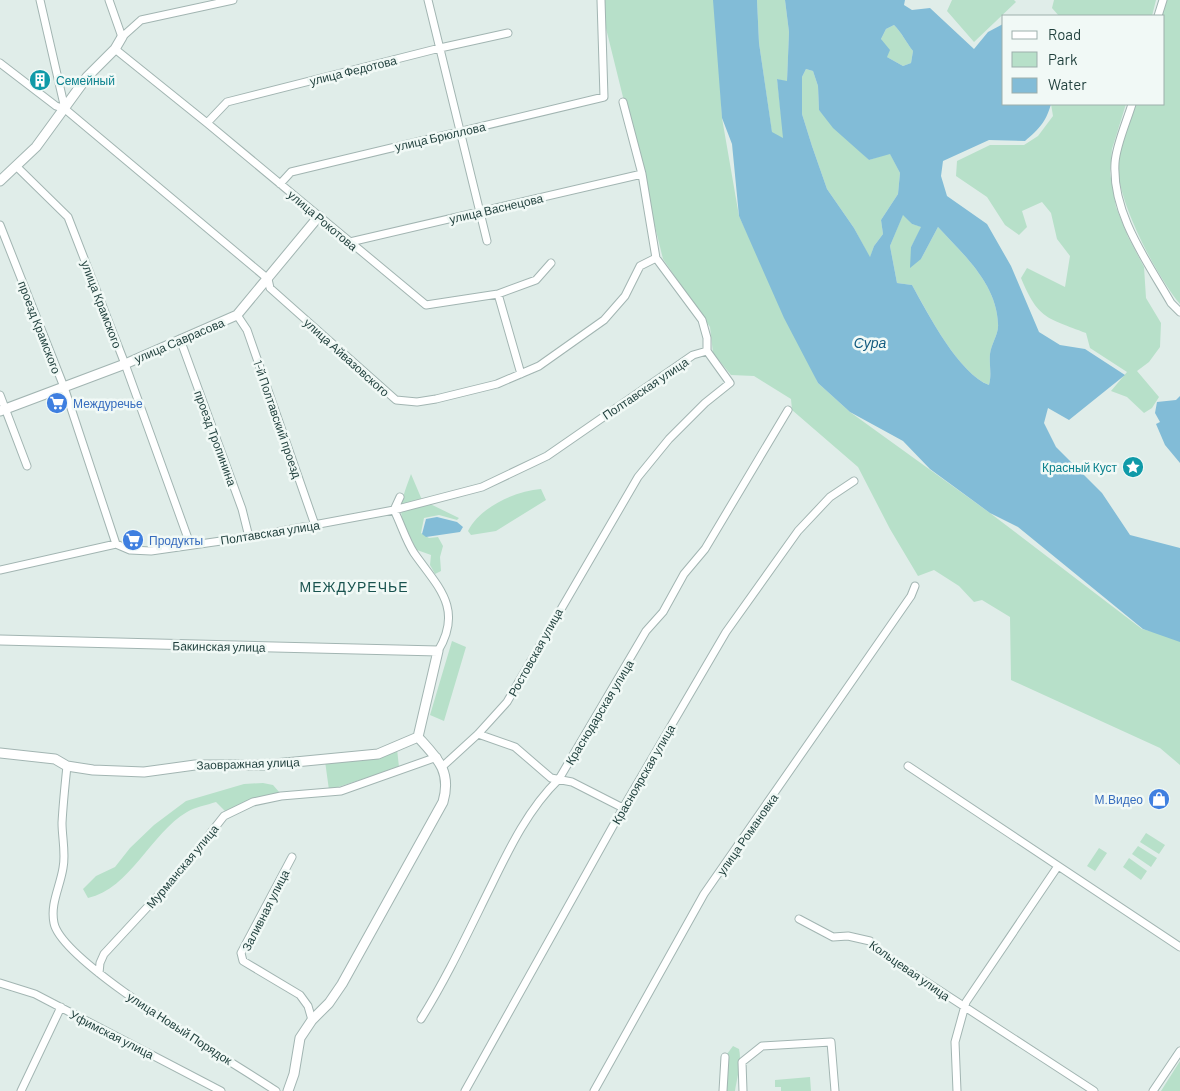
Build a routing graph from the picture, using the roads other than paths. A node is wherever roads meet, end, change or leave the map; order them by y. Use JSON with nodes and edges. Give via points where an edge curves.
{"nodes":[{"id":1,"x":40,"y":0,"type":"edge"},
{"id":2,"x":109,"y":0,"type":"edge"},
{"id":3,"x":233,"y":0,"type":"edge"},
{"id":4,"x":428,"y":0,"type":"edge"},
{"id":5,"x":601,"y":0,"type":"edge"},
{"id":6,"x":1163,"y":0,"type":"edge"},
{"id":7,"x":1158,"y":15,"type":"edge"},
{"id":8,"x":508,"y":33,"type":"dead end"},
{"id":9,"x":122,"y":37,"type":"junction"},
{"id":10,"x":440,"y":48,"type":"junction"},
{"id":11,"x":115,"y":49,"type":"junction"},
{"id":12,"x":0,"y":63,"type":"edge"},
{"id":13,"x":623,"y":102,"type":"dead end"},
{"id":14,"x":1132,"y":105,"type":"edge"},
{"id":15,"x":66,"y":109,"type":"junction"},
{"id":16,"x":207,"y":123,"type":"junction"},
{"id":17,"x":460,"y":132,"type":"junction"},
{"id":18,"x":16,"y":166,"type":"junction"},
{"id":19,"x":642,"y":174,"type":"junction"},
{"id":20,"x":0,"y":181,"type":"edge"},
{"id":21,"x":280,"y":184,"type":"junction"},
{"id":22,"x":480,"y":212,"type":"junction"},
{"id":23,"x":319,"y":216,"type":"junction"},
{"id":24,"x":0,"y":225,"type":"edge"},
{"id":25,"x":486,"y":241,"type":"dead end"},
{"id":26,"x":350,"y":242,"type":"junction"},
{"id":27,"x":656,"y":258,"type":"junction"},
{"id":28,"x":550,"y":263,"type":"dead end"},
{"id":29,"x":268,"y":279,"type":"junction"},
{"id":30,"x":498,"y":294,"type":"junction"},
{"id":31,"x":1180,"y":312,"type":"edge"},
{"id":32,"x":237,"y":315,"type":"junction"},
{"id":33,"x":180,"y":340,"type":"junction"},
{"id":34,"x":707,"y":351,"type":"junction"},
{"id":35,"x":125,"y":364,"type":"junction"},
{"id":36,"x":521,"y":374,"type":"junction"},
{"id":37,"x":64,"y":387,"type":"junction"},
{"id":38,"x":0,"y":395,"type":"edge"},
{"id":39,"x":3,"y":410,"type":"edge"},
{"id":40,"x":788,"y":410,"type":"dead end"},
{"id":41,"x":27,"y":466,"type":"dead end"},
{"id":42,"x":854,"y":481,"type":"dead end"},
{"id":43,"x":400,"y":498,"type":"dead end"},
{"id":44,"x":394,"y":510,"type":"junction"},
{"id":45,"x":315,"y":525,"type":"junction"},
{"id":46,"x":250,"y":537,"type":"junction"},
{"id":47,"x":116,"y":544,"type":"junction"},
{"id":48,"x":190,"y":544,"type":"junction"},
{"id":49,"x":0,"y":570,"type":"edge"},
{"id":50,"x":915,"y":586,"type":"dead end"},
{"id":51,"x":0,"y":640,"type":"edge"},
{"id":52,"x":438,"y":651,"type":"junction"},
{"id":53,"x":478,"y":734,"type":"junction"},
{"id":54,"x":418,"y":736,"type":"junction"},
{"id":55,"x":0,"y":753,"type":"edge"},
{"id":56,"x":436,"y":757,"type":"junction"},
{"id":57,"x":67,"y":766,"type":"junction"},
{"id":58,"x":443,"y":766,"type":"junction"},
{"id":59,"x":908,"y":766,"type":"dead end"},
{"id":60,"x":559,"y":779,"type":"junction"},
{"id":61,"x":623,"y":808,"type":"junction"},
{"id":62,"x":292,"y":856,"type":"dead end"},
{"id":63,"x":1058,"y":866,"type":"junction"},
{"id":64,"x":799,"y":919,"type":"dead end"},
{"id":65,"x":1180,"y":947,"type":"edge"},
{"id":66,"x":99,"y":973,"type":"junction"},
{"id":67,"x":0,"y":983,"type":"edge"},
{"id":68,"x":61,"y":1007,"type":"junction"},
{"id":69,"x":964,"y":1007,"type":"junction"},
{"id":70,"x":421,"y":1019,"type":"dead end"},
{"id":71,"x":312,"y":1020,"type":"junction"},
{"id":72,"x":1180,"y":1051,"type":"edge"},
{"id":73,"x":725,"y":1057,"type":"dead end"},
{"id":74,"x":21,"y":1091,"type":"edge"},
{"id":75,"x":221,"y":1091,"type":"edge"},
{"id":76,"x":276,"y":1091,"type":"edge"},
{"id":77,"x":288,"y":1091,"type":"edge"},
{"id":78,"x":465,"y":1091,"type":"edge"},
{"id":79,"x":594,"y":1091,"type":"edge"},
{"id":80,"x":723,"y":1091,"type":"edge"},
{"id":81,"x":743,"y":1091,"type":"edge"},
{"id":82,"x":835,"y":1091,"type":"edge"},
{"id":83,"x":957,"y":1091,"type":"edge"},
{"id":84,"x":1094,"y":1091,"type":"edge"},
{"id":85,"x":1154,"y":1091,"type":"edge"}],
"edges":[{"from":1,"to":15,"type":"street"},
{"from":2,"to":9,"type":"street"},
{"from":3,"to":9,"type":"street","via":[[141,20]]},
{"from":4,"to":10,"type":"street"},
{"from":5,"to":17,"type":"street","name":"улица Брюллова","via":[[604,97]]},
{"from":6,"to":7,"type":"street"},
{"from":8,"to":10,"type":"street","name":"улица Федотова"},
{"from":9,"to":11,"type":"street"},
{"from":10,"to":16,"type":"street","name":"улица Федотова","via":[[227,102]]},
{"from":10,"to":17,"type":"street"},
{"from":11,"to":15,"type":"street","via":[[87,77]]},
{"from":11,"to":16,"type":"street","name":"улица Рокотова"},
{"from":12,"to":15,"type":"street","name":"улица Айвазовского","via":[[56,106]]},
{"from":13,"to":19,"type":"street"},
{"from":14,"to":31,"type":"street","via":[[1115,162],[1118,194],[1128,226],[1171,303]]},
{"from":15,"to":18,"type":"street","via":[[36,147]]},
{"from":15,"to":29,"type":"street","name":"улица Айвазовского"},
{"from":16,"to":21,"type":"street","name":"улица Рокотова"},
{"from":17,"to":21,"type":"street","name":"улица Брюллова","via":[[291,172]]},
{"from":17,"to":22,"type":"street"},
{"from":18,"to":20,"type":"street"},
{"from":18,"to":35,"type":"street","name":"улица Крамского","via":[[68,217]]},
{"from":19,"to":22,"type":"street","name":"улица Васнецова"},
{"from":19,"to":27,"type":"street"},
{"from":21,"to":23,"type":"street","name":"улица Рокотова"},
{"from":22,"to":25,"type":"street"},
{"from":22,"to":26,"type":"street","name":"улица Васнецова"},
{"from":23,"to":26,"type":"street","name":"улица Рокотова"},
{"from":23,"to":29,"type":"street","name":"улица Саврасова"},
{"from":24,"to":37,"type":"street","name":"проезд Крамского"},
{"from":26,"to":30,"type":"street","name":"улица Рокотова","via":[[426,305]]},
{"from":27,"to":34,"type":"street","via":[[702,320]]},
{"from":27,"to":36,"type":"street","name":"улица Айвазовского","via":[[640,266],[625,296],[604,320],[539,366]]},
{"from":28,"to":30,"type":"street","name":"улица Рокотова","via":[[536,280]]},
{"from":29,"to":32,"type":"street","name":"улица Саврасова"},
{"from":29,"to":36,"type":"street","name":"улица Айвазовского","via":[[270,288],[396,400],[417,402],[436,399],[497,384]]},
{"from":30,"to":36,"type":"street"},
{"from":32,"to":33,"type":"street","name":"улица Саврасова"},
{"from":32,"to":45,"type":"street","name":"1-й Полтавский проезд","via":[[247,330]]},
{"from":33,"to":35,"type":"street","name":"улица Саврасова"},
{"from":33,"to":46,"type":"street","name":"проезд Тропинина"},
{"from":34,"to":44,"type":"street","name":"Полтавская улица","via":[[693,356],[547,456],[482,487]]},
{"from":34,"to":53,"type":"street","name":"Ростовская улица","via":[[730,383],[705,402],[669,439],[638,478],[508,702]]},
{"from":35,"to":37,"type":"street","name":"улица Саврасова"},
{"from":35,"to":48,"type":"street","name":"улица Крамского"},
{"from":37,"to":39,"type":"street","name":"улица Саврасова"},
{"from":37,"to":47,"type":"street","name":"проезд Крамского"},
{"from":38,"to":39,"type":"street"},
{"from":39,"to":41,"type":"street"},
{"from":40,"to":60,"type":"street","name":"Краснодарская улица","via":[[705,548],[684,574],[663,612],[646,631]]},
{"from":42,"to":61,"type":"street","name":"Красноярская улица","via":[[830,497],[768,570],[726,632]]},
{"from":43,"to":44,"type":"street"},
{"from":44,"to":45,"type":"street","name":"Полтавская улица"},
{"from":44,"to":52,"type":"street","via":[[413,552],[435,578],[444,596],[447,622],[445,640]]},
{"from":45,"to":46,"type":"street","name":"Полтавская улица"},
{"from":46,"to":48,"type":"street","name":"Полтавская улица"},
{"from":47,"to":48,"type":"street","name":"Полтавская улица","via":[[130,550],[151,551]]},
{"from":47,"to":49,"type":"street","name":"Полтавская улица"},
{"from":50,"to":79,"type":"street","name":"улица Романовка","via":[[906,604],[704,894]]},
{"from":51,"to":52,"type":"street","name":"Бакинская улица"},
{"from":52,"to":54,"type":"street"},
{"from":53,"to":58,"type":"street","name":"Ростовская улица"},
{"from":53,"to":60,"type":"street","via":[[516,746],[551,778]]},
{"from":54,"to":56,"type":"street"},
{"from":54,"to":57,"type":"street","name":"Заовражная улица","via":[[378,754],[264,765],[195,766],[144,772]]},
{"from":55,"to":57,"type":"street","name":"Заовражная улица","via":[[55,759]]},
{"from":56,"to":58,"type":"street"},
{"from":56,"to":66,"type":"street","name":"Мурманская улица","via":[[341,791],[281,796],[253,802],[224,816],[179,873],[104,954]]},
{"from":57,"to":66,"type":"street","name":"улица Новый Порядок","via":[[62,822],[64,867],[52,911],[54,926],[69,947]]},
{"from":58,"to":71,"type":"street","via":[[446,790],[443,802],[342,984],[329,1004]]},
{"from":59,"to":63,"type":"street"},
{"from":60,"to":61,"type":"street","via":[[572,782]]},
{"from":60,"to":70,"type":"street","name":"Краснодарская улица","via":[[545,792],[527,818],[441,988]]},
{"from":61,"to":78,"type":"street","name":"Красноярская улица"},
{"from":62,"to":71,"type":"street","name":"Заливная улица","via":[[241,953],[243,961],[300,995]]},
{"from":63,"to":65,"type":"street"},
{"from":63,"to":69,"type":"street","name":"Кольцевая улица"},
{"from":64,"to":69,"type":"street","name":"Кольцевая улица","via":[[833,937],[870,940],[882,953]]},
{"from":66,"to":76,"type":"street","name":"улица Новый Порядок","via":[[137,1002]]},
{"from":67,"to":68,"type":"street","name":"Уфимская улица","via":[[35,994]]},
{"from":68,"to":74,"type":"street"},
{"from":68,"to":75,"type":"street","name":"Уфимская улица"},
{"from":69,"to":83,"type":"street","via":[[955,1042]]},
{"from":69,"to":84,"type":"street","name":"Кольцевая улица"},
{"from":71,"to":77,"type":"street","via":[[300,1038]]},
{"from":72,"to":85,"type":"street"},
{"from":73,"to":80,"type":"street"},
{"from":81,"to":82,"type":"street","via":[[742,1062],[762,1046],[831,1042]]}]}
